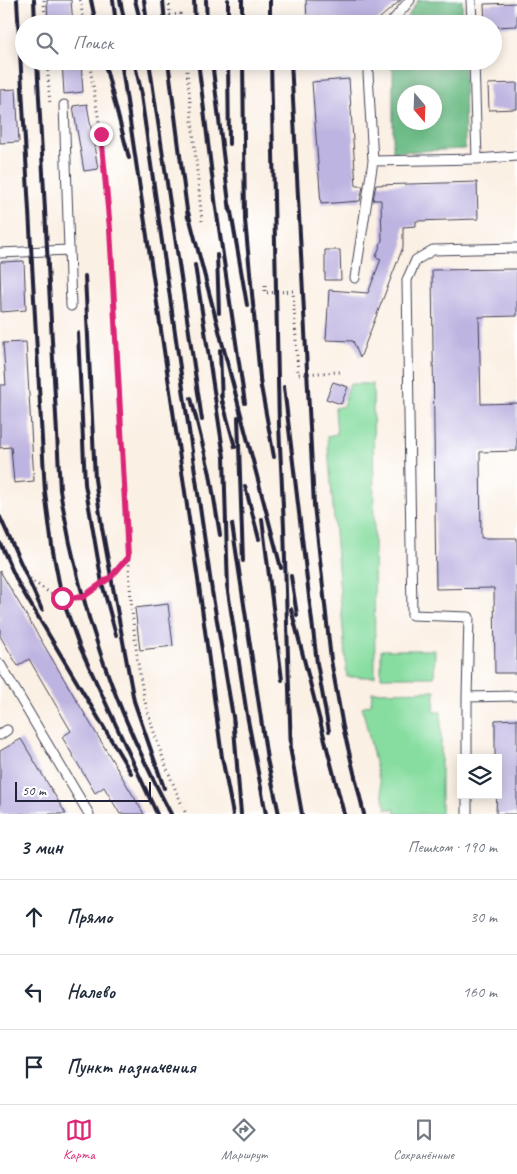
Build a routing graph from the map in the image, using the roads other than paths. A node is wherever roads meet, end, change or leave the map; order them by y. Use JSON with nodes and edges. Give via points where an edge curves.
{"nodes":[{"id":1,"x":410,"y":0,"type":"edge"},
{"id":2,"x":471,"y":0,"type":"edge"},
{"id":3,"x":398,"y":15,"type":"edge"},
{"id":4,"x":472,"y":15,"type":"edge"},
{"id":5,"x":368,"y":70,"type":"edge"},
{"id":6,"x":474,"y":70,"type":"edge"},
{"id":7,"x":64,"y":105,"type":"road end"},
{"id":8,"x":517,"y":156,"type":"edge"},
{"id":9,"x":477,"y":159,"type":"junction"},
{"id":10,"x":373,"y":161,"type":"junction"},
{"id":11,"x":517,"y":248,"type":"edge"},
{"id":12,"x":69,"y":250,"type":"junction"},
{"id":13,"x":0,"y":253,"type":"edge"},
{"id":14,"x":355,"y":278,"type":"dead end"},
{"id":15,"x":71,"y":306,"type":"dead end"},
{"id":16,"x":0,"y":664,"type":"edge"},
{"id":17,"x":517,"y":696,"type":"edge"},
{"id":18,"x":467,"y":698,"type":"junction"},
{"id":19,"x":467,"y":754,"type":"edge"},
{"id":20,"x":467,"y":799,"type":"edge"},
{"id":21,"x":89,"y":814,"type":"edge"},
{"id":22,"x":467,"y":814,"type":"edge"}],
"edges":[{"from":1,"to":3,"type":"lane"},
{"from":2,"to":4,"type":"lane"},
{"from":5,"to":10,"type":"lane"},
{"from":6,"to":9,"type":"lane"},
{"from":7,"to":12,"type":"lane"},
{"from":8,"to":9,"type":"lane"},
{"from":9,"to":10,"type":"lane"},
{"from":10,"to":14,"type":"lane"},
{"from":11,"to":18,"type":"lane","via":[[433,250],[416,260],[406,280],[412,615],[469,617]]},
{"from":12,"to":13,"type":"lane"},
{"from":12,"to":15,"type":"lane"},
{"from":16,"to":21,"type":"lane"},
{"from":17,"to":18,"type":"lane"},
{"from":18,"to":19,"type":"lane"},
{"from":20,"to":22,"type":"lane"}]}
